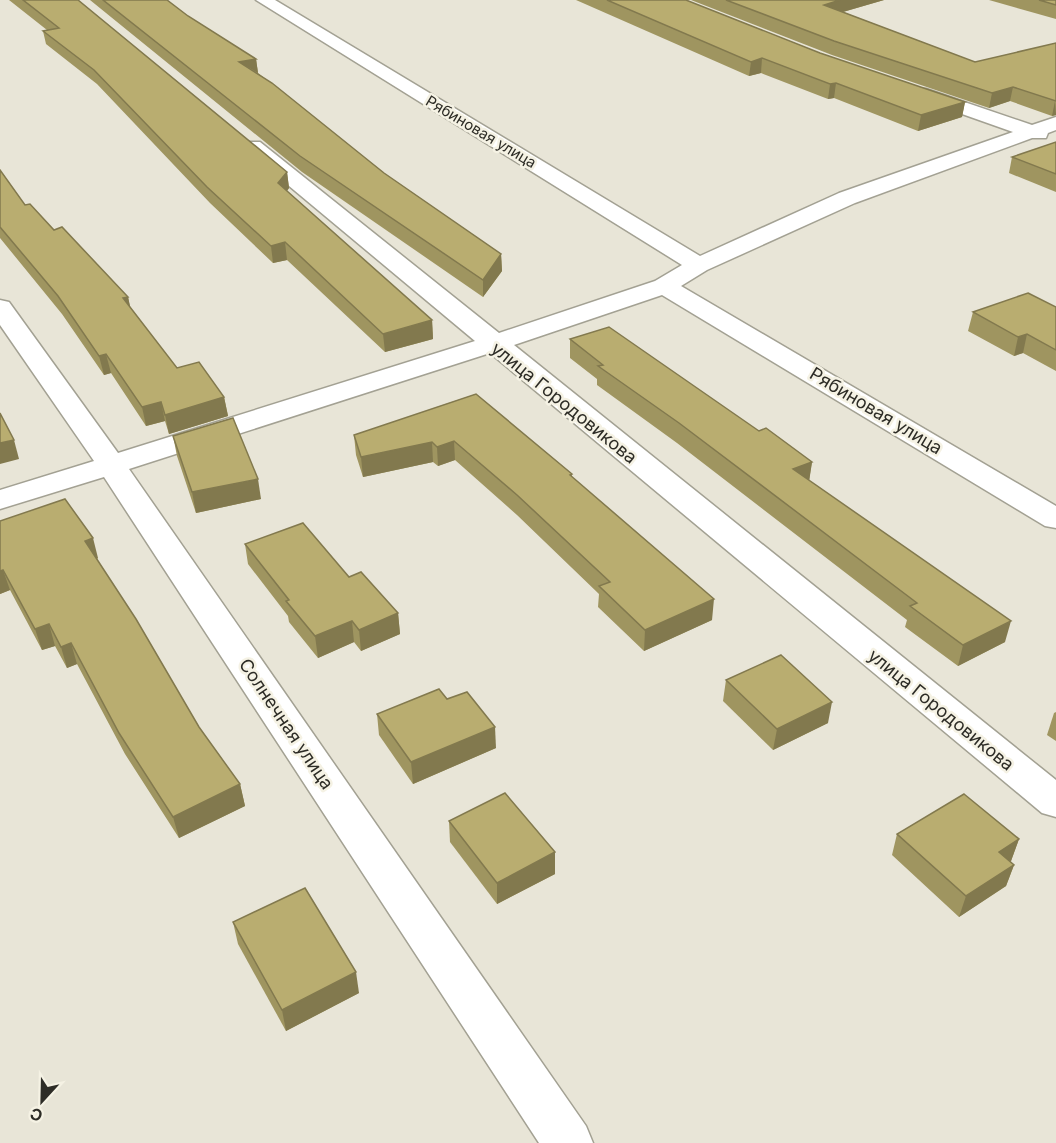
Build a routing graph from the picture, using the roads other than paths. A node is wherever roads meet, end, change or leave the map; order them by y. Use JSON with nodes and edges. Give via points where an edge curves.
{"nodes":[{"id":1,"x":264,"y":0,"type":"edge"},
{"id":2,"x":901,"y":87,"type":"edge"},
{"id":3,"x":1056,"y":123,"type":"edge"},
{"id":4,"x":1030,"y":130,"type":"junction"},
{"id":5,"x":235,"y":132,"type":"edge"},
{"id":6,"x":1056,"y":140,"type":"edge"},
{"id":7,"x":699,"y":265,"type":"junction"},
{"id":8,"x":664,"y":286,"type":"junction"},
{"id":9,"x":0,"y":307,"type":"edge"},
{"id":10,"x":493,"y":344,"type":"junction"},
{"id":11,"x":111,"y":464,"type":"junction"},
{"id":12,"x":0,"y":500,"type":"edge"},
{"id":13,"x":1056,"y":519,"type":"edge"},
{"id":14,"x":1056,"y":802,"type":"edge"},
{"id":15,"x":568,"y":1143,"type":"edge"}],
"edges":[{"from":1,"to":7,"type":"street","name":"Рябиновая улица"},
{"from":2,"to":4,"type":"street"},
{"from":3,"to":4,"type":"street"},
{"from":4,"to":6,"type":"street"},
{"from":4,"to":7,"type":"street","via":[[847,198]]},
{"from":5,"to":10,"type":"street","name":"улица Городовикова"},
{"from":7,"to":8,"type":"street"},
{"from":8,"to":10,"type":"street"},
{"from":8,"to":13,"type":"street","name":"Рябиновая улица"},
{"from":9,"to":11,"type":"street","name":"Солнечная улица"},
{"from":10,"to":11,"type":"street"},
{"from":10,"to":14,"type":"street","name":"улица Городовикова"},
{"from":11,"to":12,"type":"street"},
{"from":11,"to":15,"type":"street","name":"Солнечная улица"}]}
